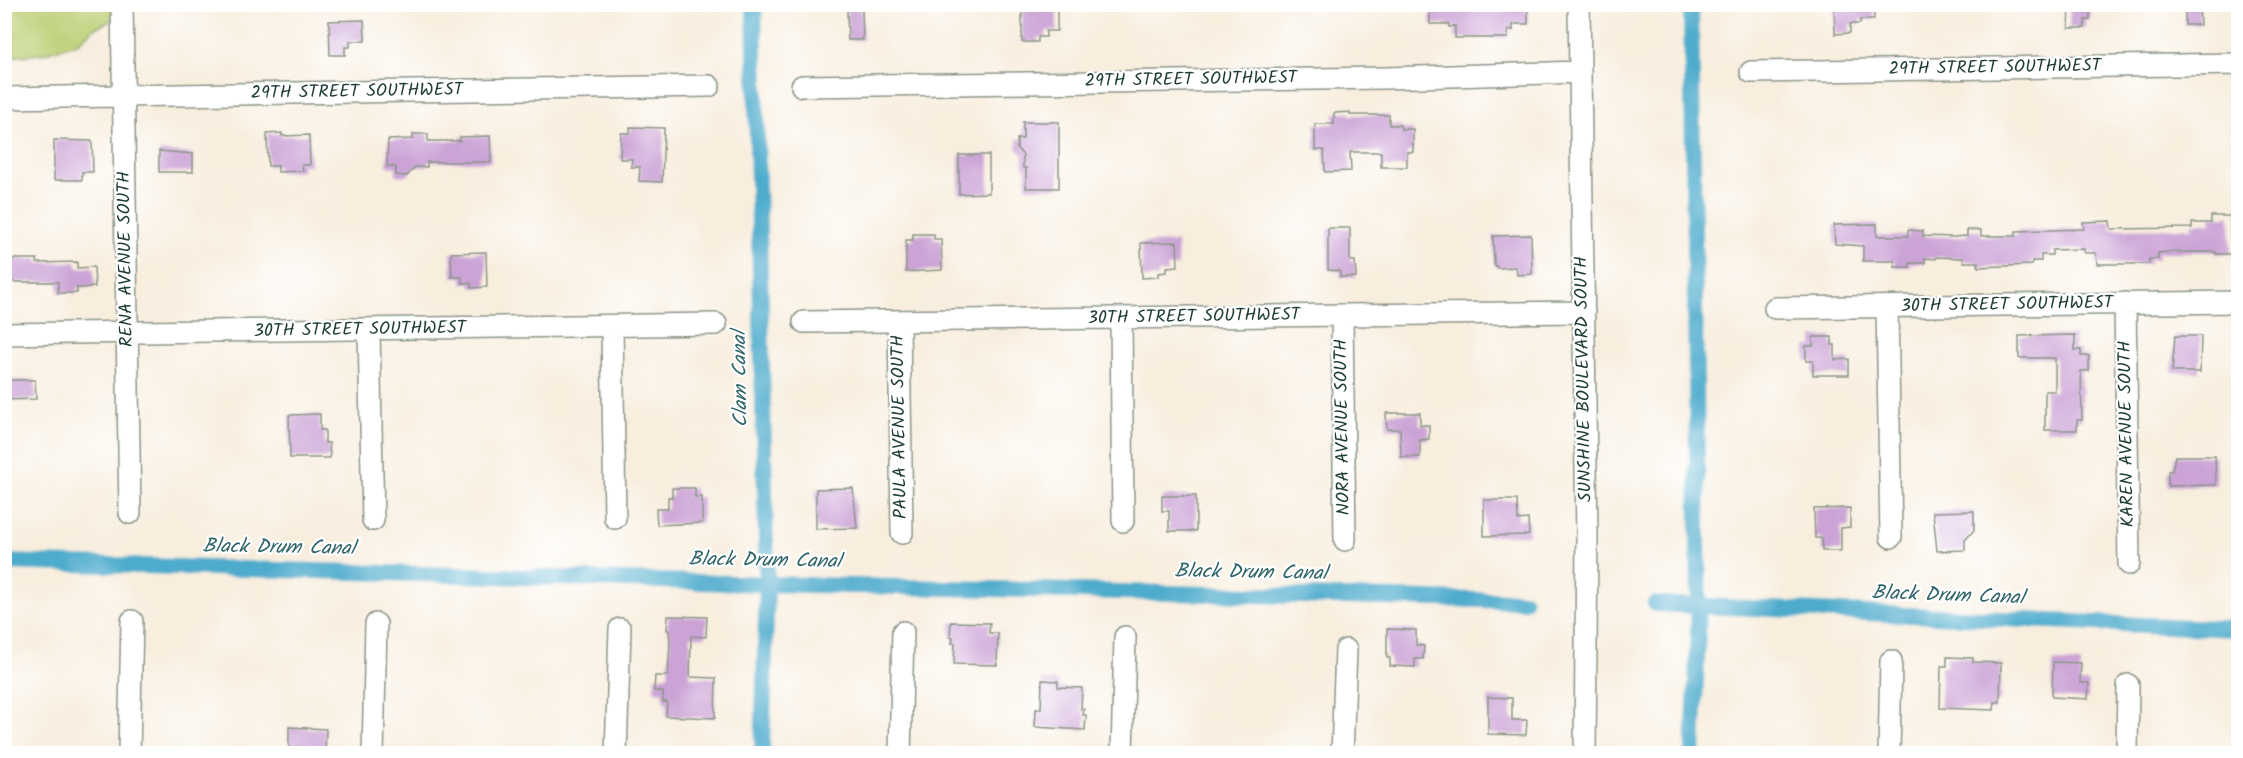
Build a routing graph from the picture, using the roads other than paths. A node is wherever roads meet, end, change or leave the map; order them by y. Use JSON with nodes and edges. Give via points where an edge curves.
{"nodes":[{"id":1,"x":122,"y":4,"type":"edge"},
{"id":2,"x":1579,"y":4,"type":"edge"},
{"id":3,"x":2238,"y":64,"type":"edge"},
{"id":4,"x":1580,"y":72,"type":"junction"},
{"id":5,"x":1751,"y":72,"type":"dead end"},
{"id":6,"x":709,"y":86,"type":"dead end"},
{"id":7,"x":802,"y":86,"type":"dead end"},
{"id":8,"x":123,"y":95,"type":"junction"},
{"id":9,"x":4,"y":98,"type":"edge"},
{"id":10,"x":2238,"y":302,"type":"edge"},
{"id":11,"x":2125,"y":303,"type":"junction"},
{"id":12,"x":1887,"y":307,"type":"junction"},
{"id":13,"x":1775,"y":308,"type":"dead end"},
{"id":14,"x":1584,"y":312,"type":"junction"},
{"id":15,"x":1342,"y":315,"type":"junction"},
{"id":16,"x":1121,"y":319,"type":"junction"},
{"id":17,"x":899,"y":321,"type":"junction"},
{"id":18,"x":804,"y":322,"type":"dead end"},
{"id":19,"x":716,"y":324,"type":"dead end"},
{"id":20,"x":612,"y":326,"type":"junction"},
{"id":21,"x":369,"y":330,"type":"junction"},
{"id":22,"x":127,"y":333,"type":"junction"},
{"id":23,"x":4,"y":334,"type":"edge"},
{"id":24,"x":130,"y":513,"type":"dead end"},
{"id":25,"x":615,"y":518,"type":"dead end"},
{"id":26,"x":373,"y":519,"type":"dead end"},
{"id":27,"x":1123,"y":520,"type":"dead end"},
{"id":28,"x":902,"y":533,"type":"dead end"},
{"id":29,"x":1890,"y":537,"type":"dead end"},
{"id":30,"x":1345,"y":540,"type":"dead end"},
{"id":31,"x":2129,"y":564,"type":"dead end"},
{"id":32,"x":132,"y":621,"type":"dead end"},
{"id":33,"x":376,"y":624,"type":"dead end"},
{"id":34,"x":620,"y":629,"type":"dead end"},
{"id":35,"x":903,"y":632,"type":"dead end"},
{"id":36,"x":1125,"y":637,"type":"dead end"},
{"id":37,"x":1346,"y":650,"type":"dead end"},
{"id":38,"x":1892,"y":662,"type":"dead end"},
{"id":39,"x":2128,"y":685,"type":"dead end"},
{"id":40,"x":129,"y":753,"type":"edge"},
{"id":41,"x":373,"y":753,"type":"edge"},
{"id":42,"x":616,"y":753,"type":"edge"},
{"id":43,"x":900,"y":753,"type":"edge"},
{"id":44,"x":1122,"y":753,"type":"edge"},
{"id":45,"x":1342,"y":753,"type":"edge"},
{"id":46,"x":1585,"y":753,"type":"edge"},
{"id":47,"x":1889,"y":753,"type":"edge"},
{"id":48,"x":2127,"y":753,"type":"edge"}],
"edges":[{"from":1,"to":8,"type":"street","name":"RENA AVENUE SOUTH"},
{"from":2,"to":4,"type":"street","name":"SUNSHINE BOULEVARD SOUTH"},
{"from":3,"to":5,"type":"street","name":"29TH STREET SOUTHWEST"},
{"from":4,"to":7,"type":"street","name":"29TH STREET SOUTHWEST"},
{"from":4,"to":14,"type":"street","name":"SUNSHINE BOULEVARD SOUTH"},
{"from":6,"to":8,"type":"street","name":"29TH STREET SOUTHWEST"},
{"from":8,"to":9,"type":"street","name":"29TH STREET SOUTHWEST"},
{"from":8,"to":22,"type":"street","name":"RENA AVENUE SOUTH"},
{"from":10,"to":11,"type":"street","name":"30TH STREET SOUTHWEST"},
{"from":11,"to":12,"type":"street","name":"30TH STREET SOUTHWEST"},
{"from":11,"to":31,"type":"street","name":"KAREN AVENUE SOUTH"},
{"from":12,"to":13,"type":"street","name":"30TH STREET SOUTHWEST"},
{"from":12,"to":29,"type":"street"},
{"from":14,"to":15,"type":"street","name":"30TH STREET SOUTHWEST"},
{"from":14,"to":46,"type":"street","name":"SUNSHINE BOULEVARD SOUTH"},
{"from":15,"to":16,"type":"street","name":"30TH STREET SOUTHWEST"},
{"from":15,"to":30,"type":"street","name":"NORA AVENUE SOUTH"},
{"from":16,"to":17,"type":"street","name":"30TH STREET SOUTHWEST"},
{"from":16,"to":27,"type":"street"},
{"from":17,"to":18,"type":"street","name":"30TH STREET SOUTHWEST"},
{"from":17,"to":28,"type":"street","name":"PAULA AVENUE SOUTH"},
{"from":19,"to":20,"type":"street","name":"30TH STREET SOUTHWEST"},
{"from":20,"to":21,"type":"street","name":"30TH STREET SOUTHWEST"},
{"from":20,"to":25,"type":"street"},
{"from":21,"to":22,"type":"street","name":"30TH STREET SOUTHWEST"},
{"from":21,"to":26,"type":"street"},
{"from":22,"to":23,"type":"street","name":"30TH STREET SOUTHWEST"},
{"from":22,"to":24,"type":"street","name":"RENA AVENUE SOUTH"},
{"from":32,"to":40,"type":"street"},
{"from":33,"to":41,"type":"street"},
{"from":34,"to":42,"type":"street"},
{"from":35,"to":43,"type":"street"},
{"from":36,"to":44,"type":"street"},
{"from":37,"to":45,"type":"street"},
{"from":38,"to":47,"type":"street"},
{"from":39,"to":48,"type":"street"}]}
